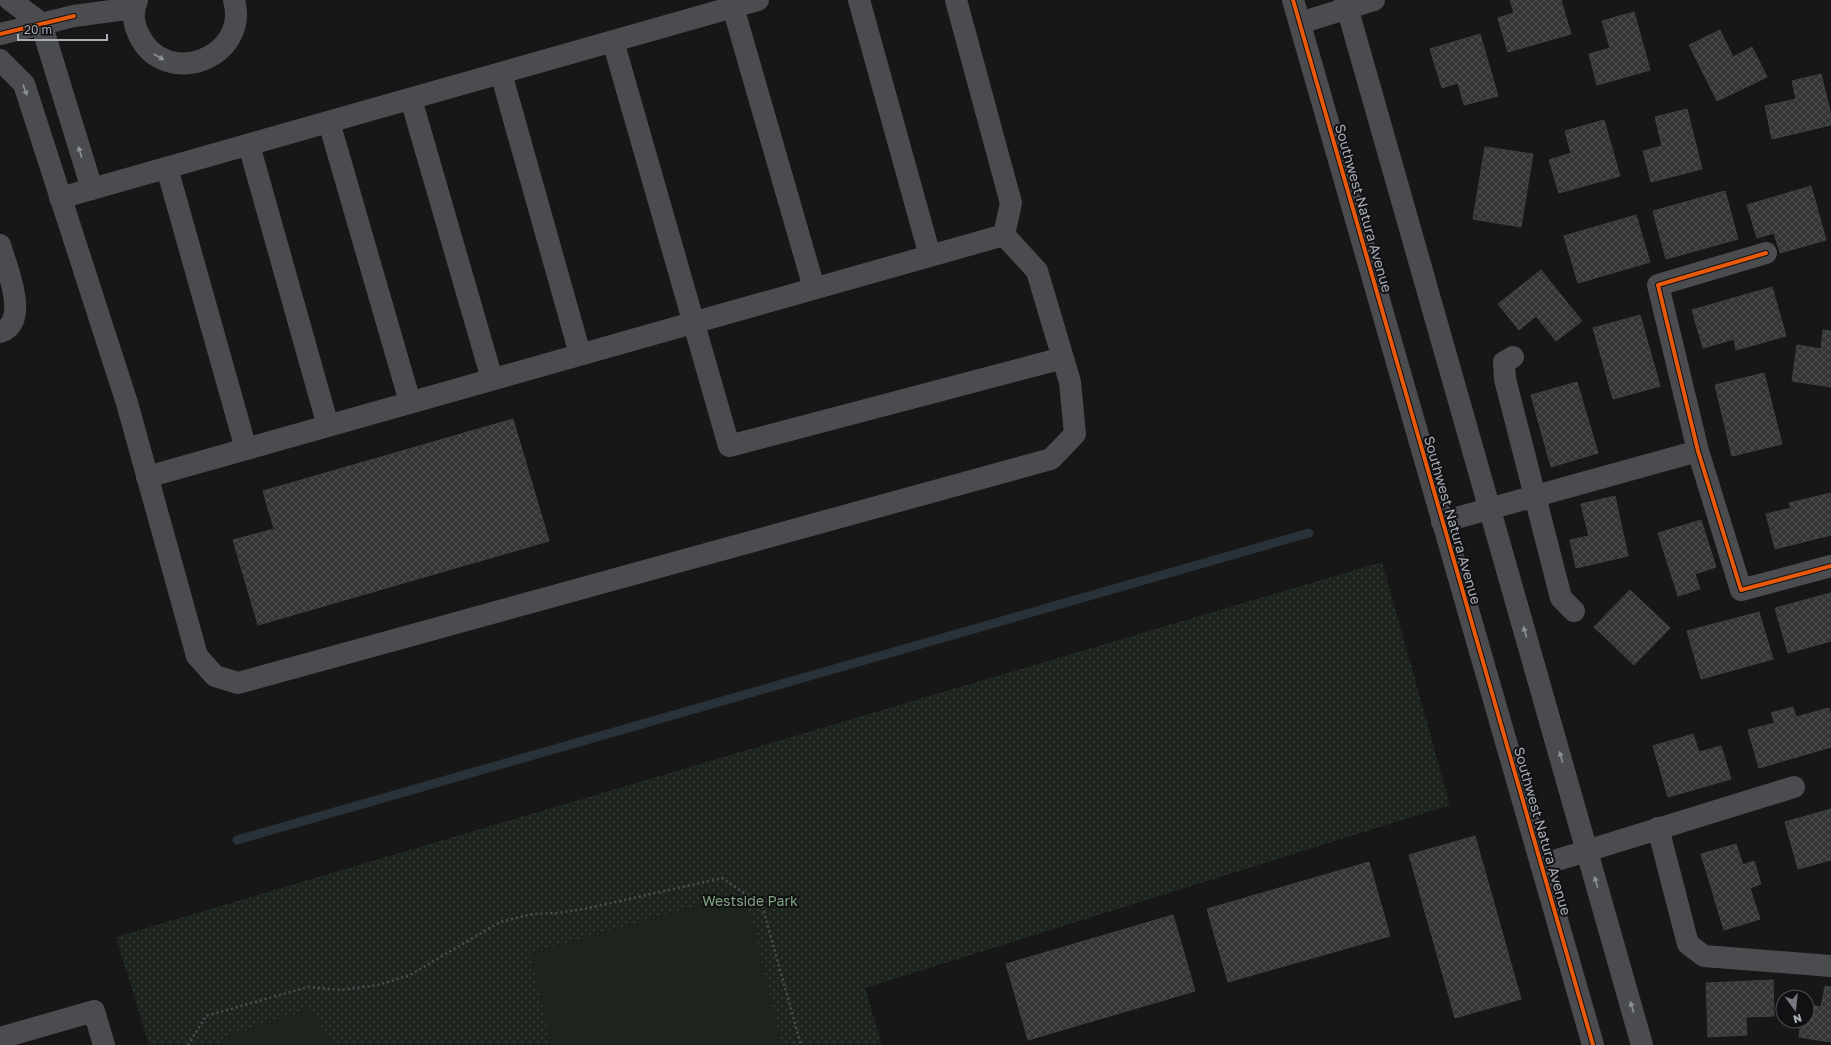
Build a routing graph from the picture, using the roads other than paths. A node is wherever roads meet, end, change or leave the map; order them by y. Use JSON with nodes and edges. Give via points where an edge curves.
{"nodes":[{"id":1,"x":10,"y":0,"type":"edge"},
{"id":2,"x":234,"y":0,"type":"edge"},
{"id":3,"x":758,"y":0,"type":"edge"},
{"id":4,"x":859,"y":0,"type":"edge"},
{"id":5,"x":956,"y":0,"type":"edge"},
{"id":6,"x":1293,"y":0,"type":"edge"},
{"id":7,"x":1374,"y":0,"type":"edge"},
{"id":8,"x":135,"y":4,"type":"edge"},
{"id":9,"x":1346,"y":4,"type":"edge"},
{"id":10,"x":733,"y":7,"type":"junction"},
{"id":11,"x":41,"y":23,"type":"junction"},
{"id":12,"x":1300,"y":23,"type":"junction"},
{"id":13,"x":0,"y":34,"type":"edge"},
{"id":14,"x":613,"y":42,"type":"junction"},
{"id":15,"x":0,"y":60,"type":"edge"},
{"id":16,"x":501,"y":73,"type":"junction"},
{"id":17,"x":411,"y":99,"type":"junction"},
{"id":18,"x":329,"y":122,"type":"junction"},
{"id":19,"x":249,"y":145,"type":"junction"},
{"id":20,"x":167,"y":168,"type":"junction"},
{"id":21,"x":92,"y":189,"type":"junction"},
{"id":22,"x":60,"y":198,"type":"junction"},
{"id":23,"x":1004,"y":235,"type":"junction"},
{"id":24,"x":0,"y":245,"type":"edge"},
{"id":25,"x":1766,"y":253,"type":"dead end"},
{"id":26,"x":930,"y":256,"type":"junction"},
{"id":27,"x":814,"y":288,"type":"junction"},
{"id":28,"x":694,"y":322,"type":"junction"},
{"id":29,"x":0,"y":332,"type":"edge"},
{"id":30,"x":580,"y":354,"type":"junction"},
{"id":31,"x":1513,"y":356,"type":"dead end"},
{"id":32,"x":1063,"y":358,"type":"junction"},
{"id":33,"x":492,"y":379,"type":"junction"},
{"id":34,"x":410,"y":402,"type":"junction"},
{"id":35,"x":328,"y":426,"type":"junction"},
{"id":36,"x":246,"y":449,"type":"junction"},
{"id":37,"x":1698,"y":451,"type":"junction"},
{"id":38,"x":147,"y":477,"type":"junction"},
{"id":39,"x":1535,"y":496,"type":"junction"},
{"id":40,"x":1490,"y":508,"type":"junction"},
{"id":41,"x":1442,"y":522,"type":"junction"},
{"id":42,"x":1831,"y":566,"type":"edge"},
{"id":43,"x":1574,"y":611,"type":"dead end"},
{"id":44,"x":1794,"y":787,"type":"dead end"},
{"id":45,"x":1658,"y":828,"type":"junction"},
{"id":46,"x":1587,"y":851,"type":"junction"},
{"id":47,"x":1541,"y":865,"type":"junction"},
{"id":48,"x":1831,"y":966,"type":"edge"},
{"id":49,"x":0,"y":1038,"type":"edge"},
{"id":50,"x":104,"y":1045,"type":"edge"},
{"id":51,"x":1593,"y":1045,"type":"edge"},
{"id":52,"x":1642,"y":1045,"type":"edge"}],
"edges":[{"from":1,"to":11,"type":"street"},
{"from":8,"to":2,"type":"street","one_way":true,"via":[[135,27],[142,43],[154,54],[169,62],[185,64],[201,61],[216,54],[228,42],[235,26],[237,8]]},
{"from":3,"to":10,"type":"street"},
{"from":4,"to":26,"type":"street"},
{"from":5,"to":23,"type":"street","via":[[1011,203]]},
{"from":6,"to":12,"type":"street","name":"Southwest Natura Avenue"},
{"from":7,"to":9,"type":"street"},
{"from":8,"to":11,"type":"street"},
{"from":9,"to":12,"type":"street"},
{"from":9,"to":40,"type":"street"},
{"from":10,"to":14,"type":"street"},
{"from":10,"to":27,"type":"street"},
{"from":11,"to":13,"type":"street"},
{"from":21,"to":11,"type":"street","one_way":true},
{"from":12,"to":41,"type":"street","name":"Southwest Natura Avenue"},
{"from":14,"to":16,"type":"street"},
{"from":14,"to":28,"type":"street"},
{"from":15,"to":22,"type":"street","one_way":true,"via":[[24,84]]},
{"from":16,"to":17,"type":"street"},
{"from":16,"to":30,"type":"street"},
{"from":17,"to":18,"type":"street"},
{"from":17,"to":33,"type":"street"},
{"from":18,"to":19,"type":"street"},
{"from":18,"to":34,"type":"street"},
{"from":19,"to":20,"type":"street"},
{"from":19,"to":35,"type":"street"},
{"from":20,"to":21,"type":"street"},
{"from":20,"to":36,"type":"street"},
{"from":21,"to":22,"type":"street"},
{"from":22,"to":38,"type":"street","via":[[127,403]]},
{"from":23,"to":26,"type":"street"},
{"from":23,"to":32,"type":"street","via":[[1037,271]]},
{"from":24,"to":29,"type":"street","via":[[16,301],[15,318],[5,331]]},
{"from":25,"to":37,"type":"street","via":[[1658,285]]},
{"from":26,"to":27,"type":"street"},
{"from":27,"to":28,"type":"street"},
{"from":28,"to":30,"type":"street"},
{"from":28,"to":32,"type":"street","via":[[729,446]]},
{"from":30,"to":33,"type":"street"},
{"from":31,"to":39,"type":"street","via":[[1504,362],[1505,379]]},
{"from":32,"to":38,"type":"street","via":[[1070,382],[1076,434],[1051,459],[238,683],[215,676],[197,656]]},
{"from":33,"to":34,"type":"street"},
{"from":34,"to":35,"type":"street"},
{"from":35,"to":36,"type":"street"},
{"from":36,"to":38,"type":"street"},
{"from":37,"to":39,"type":"street"},
{"from":37,"to":42,"type":"street","via":[[1741,590]]},
{"from":39,"to":40,"type":"street"},
{"from":39,"to":43,"type":"street","via":[[1561,598]]},
{"from":40,"to":41,"type":"street"},
{"from":46,"to":40,"type":"street","one_way":true},
{"from":41,"to":47,"type":"street","name":"Southwest Natura Avenue"},
{"from":44,"to":45,"type":"street"},
{"from":45,"to":46,"type":"street"},
{"from":45,"to":48,"type":"street","via":[[1688,944],[1704,956]]},
{"from":46,"to":47,"type":"street"},
{"from":52,"to":46,"type":"street","one_way":true},
{"from":47,"to":51,"type":"street","name":"Southwest Natura Avenue"},
{"from":49,"to":50,"type":"street","via":[[94,1012]]}]}
